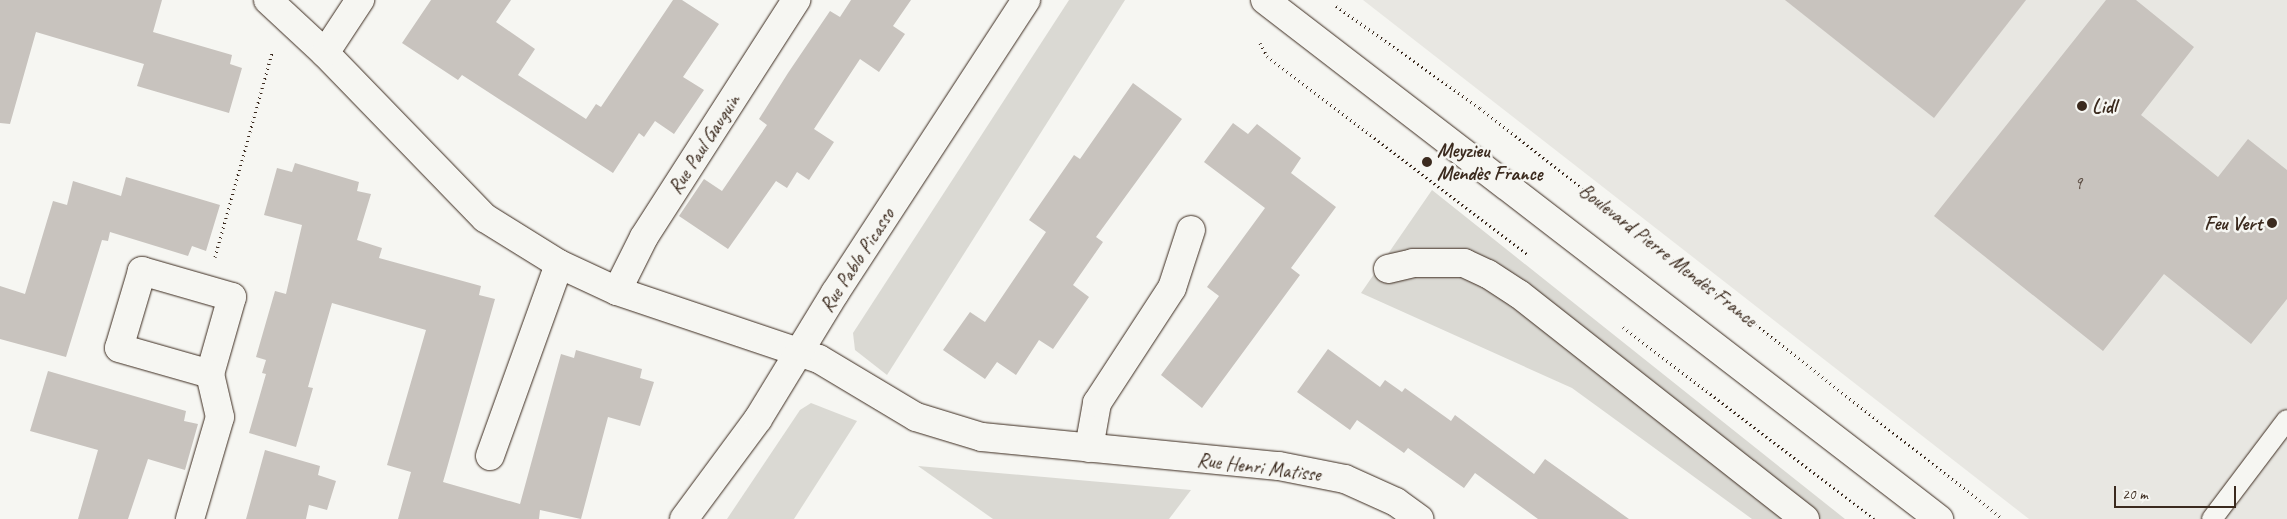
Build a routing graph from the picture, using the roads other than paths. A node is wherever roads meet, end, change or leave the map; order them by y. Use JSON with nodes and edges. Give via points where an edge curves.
{"nodes":[{"id":1,"x":360,"y":0,"type":"edge"},
{"id":2,"x":796,"y":0,"type":"edge"},
{"id":3,"x":1026,"y":0,"type":"edge"},
{"id":4,"x":1266,"y":0,"type":"edge"},
{"id":5,"x":276,"y":7,"type":"edge"},
{"id":6,"x":326,"y":53,"type":"junction"},
{"id":7,"x":1191,"y":230,"type":"dead end"},
{"id":8,"x":559,"y":264,"type":"junction"},
{"id":9,"x":1388,"y":269,"type":"dead end"},
{"id":10,"x":617,"y":290,"type":"junction"},
{"id":11,"x":799,"y":352,"type":"junction"},
{"id":12,"x":210,"y":374,"type":"junction"},
{"id":13,"x":2287,"y":420,"type":"edge"},
{"id":14,"x":1089,"y":448,"type":"junction"},
{"id":15,"x":490,"y":456,"type":"dead end"},
{"id":16,"x":190,"y":519,"type":"edge"},
{"id":17,"x":684,"y":519,"type":"edge"},
{"id":18,"x":1419,"y":519,"type":"edge"},
{"id":19,"x":1804,"y":519,"type":"edge"},
{"id":20,"x":1939,"y":519,"type":"edge"},
{"id":21,"x":2212,"y":519,"type":"edge"}],
"edges":[{"from":1,"to":6,"type":"street"},
{"from":2,"to":10,"type":"street","name":"Rue Paul Gauguin","via":[[644,237]]},
{"from":3,"to":11,"type":"street","name":"Rue Pablo Picasso"},
{"from":4,"to":20,"type":"street"},
{"from":5,"to":6,"type":"street"},
{"from":6,"to":8,"type":"street","via":[[485,218]]},
{"from":7,"to":14,"type":"street","via":[[1172,288],[1097,403]]},
{"from":8,"to":10,"type":"street"},
{"from":8,"to":15,"type":"street"},
{"from":9,"to":19,"type":"street","via":[[1412,263],[1464,263],[1488,274],[1519,294]]},
{"from":10,"to":11,"type":"street"},
{"from":11,"to":14,"type":"street","name":"Rue Henri Matisse","via":[[819,359],[916,417],[982,437]]},
{"from":11,"to":17,"type":"street","name":"Rue Pablo Picasso","via":[[758,419]]},
{"from":12,"to":12,"type":"street","via":[[232,297],[142,271],[119,348]]},
{"from":12,"to":16,"type":"street","via":[[220,417]]},
{"from":13,"to":21,"type":"lane","via":[[2232,488]]},
{"from":14,"to":18,"type":"street","name":"Rue Henri Matisse","via":[[1279,466],[1345,479],[1396,502]]}]}
